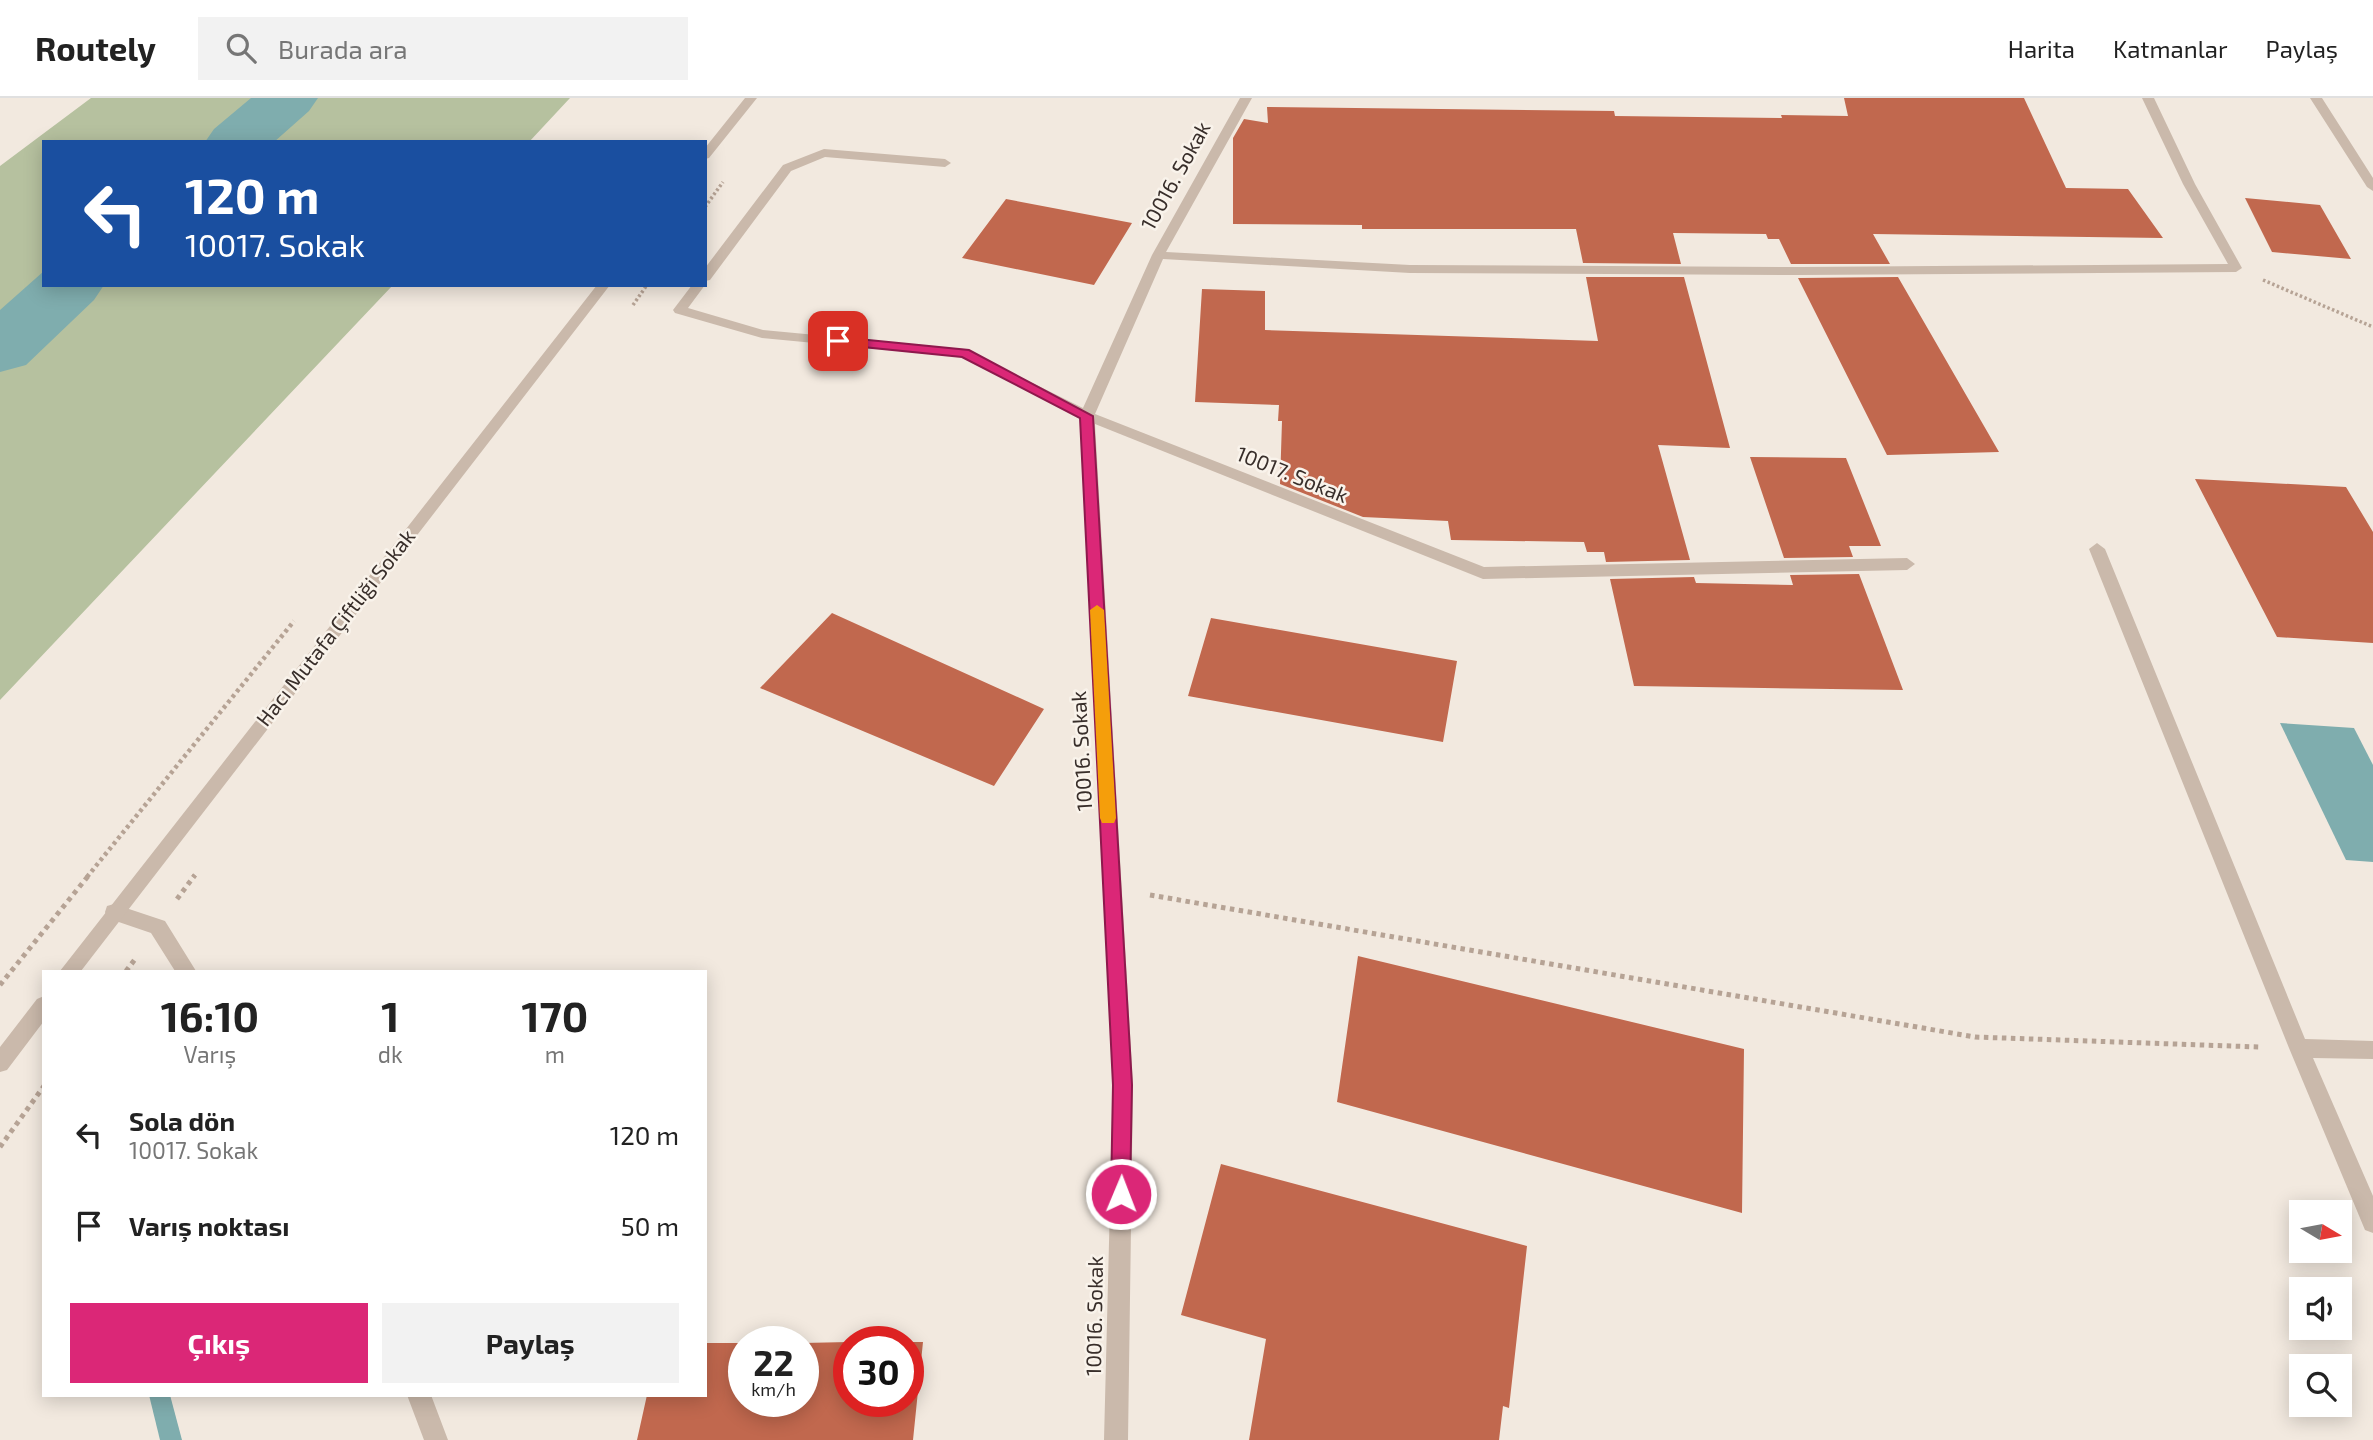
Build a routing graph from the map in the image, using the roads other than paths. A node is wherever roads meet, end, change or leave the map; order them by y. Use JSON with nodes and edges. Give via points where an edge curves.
{"nodes":[{"id":1,"x":751,"y":98,"type":"edge"},
{"id":2,"x":1246,"y":98,"type":"edge"},
{"id":3,"x":2148,"y":98,"type":"edge"},
{"id":4,"x":2316,"y":98,"type":"edge"},
{"id":5,"x":707,"y":153,"type":"edge"},
{"id":6,"x":945,"y":163,"type":"dead end"},
{"id":7,"x":2373,"y":187,"type":"edge"},
{"id":8,"x":1158,"y":255,"type":"junction"},
{"id":9,"x":707,"y":274,"type":"edge"},
{"id":10,"x":602,"y":287,"type":"edge"},
{"id":11,"x":697,"y":287,"type":"edge"},
{"id":12,"x":1087,"y":416,"type":"junction"},
{"id":13,"x":2097,"y":550,"type":"dead end"},
{"id":14,"x":1907,"y":565,"type":"dead end"},
{"id":15,"x":114,"y":912,"type":"junction"},
{"id":16,"x":71,"y":970,"type":"edge"},
{"id":17,"x":185,"y":970,"type":"edge"},
{"id":18,"x":42,"y":1008,"type":"edge"},
{"id":19,"x":2299,"y":1048,"type":"junction"},
{"id":20,"x":2373,"y":1050,"type":"edge"},
{"id":21,"x":0,"y":1063,"type":"edge"},
{"id":22,"x":2373,"y":1222,"type":"edge"},
{"id":23,"x":420,"y":1397,"type":"edge"},
{"id":24,"x":436,"y":1440,"type":"edge"},
{"id":25,"x":1115,"y":1440,"type":"edge"}],
"edges":[{"from":1,"to":5,"type":"street"},
{"from":2,"to":8,"type":"street","name":"10016. Sokak"},
{"from":3,"to":8,"type":"street","via":[[2236,268],[1438,269]]},
{"from":4,"to":7,"type":"street"},
{"from":6,"to":9,"type":"street","via":[[824,153],[788,168]]},
{"from":8,"to":12,"type":"street","name":"10016. Sokak"},
{"from":10,"to":15,"type":"street","name":"Hacı Mutafa Çiftliği Sokak"},
{"from":11,"to":12,"type":"street","name":"10017. Sokak","via":[[680,310],[762,334],[964,353]]},
{"from":12,"to":14,"type":"street","name":"10017. Sokak","via":[[1483,573]]},
{"from":12,"to":25,"type":"street","name":"10016. Sokak","via":[[1123,1085]]},
{"from":13,"to":19,"type":"street"},
{"from":15,"to":16,"type":"street","name":"Hacı Mutafa Çiftliği Sokak"},
{"from":15,"to":17,"type":"street","via":[[158,927]]},
{"from":18,"to":21,"type":"street"},
{"from":19,"to":20,"type":"street"},
{"from":19,"to":22,"type":"street"},
{"from":23,"to":24,"type":"street"}]}
